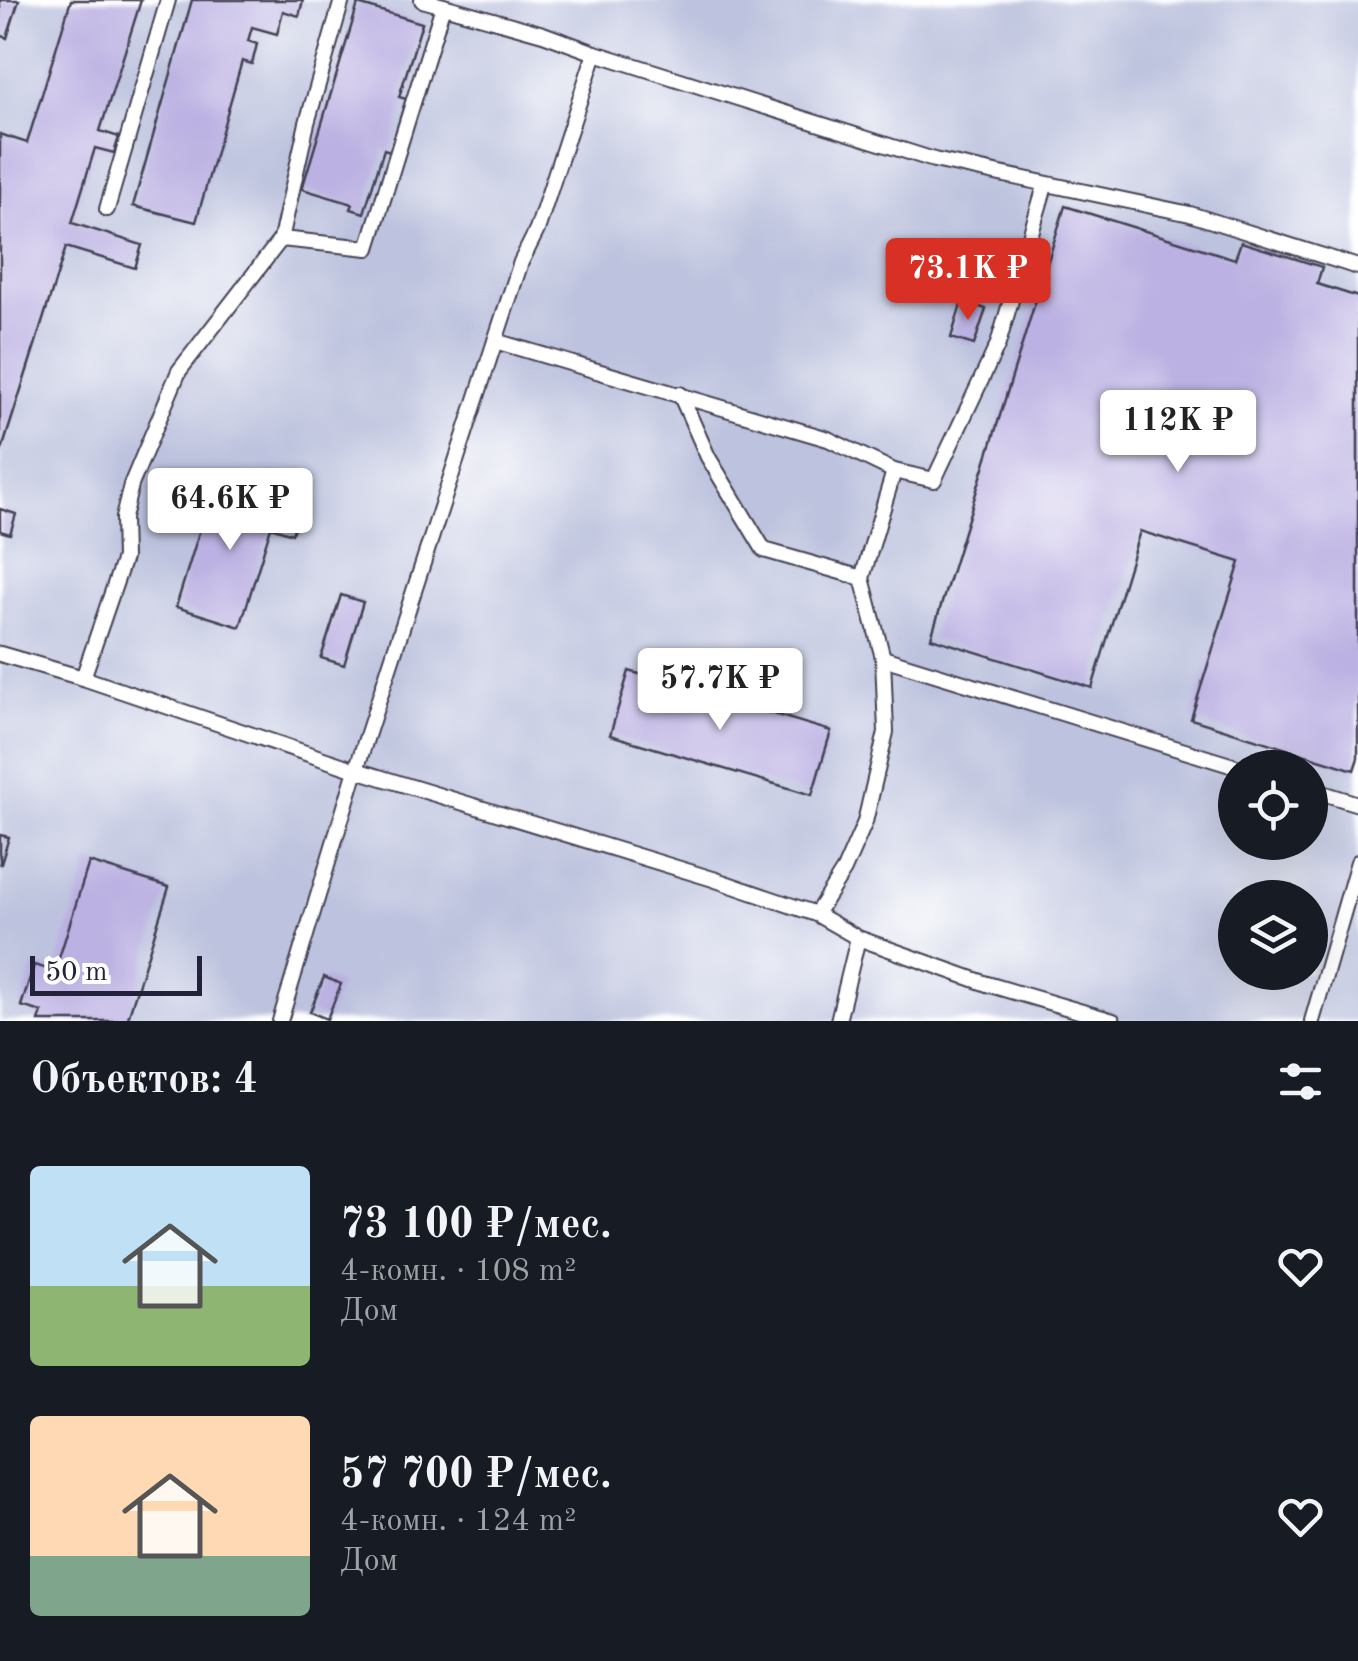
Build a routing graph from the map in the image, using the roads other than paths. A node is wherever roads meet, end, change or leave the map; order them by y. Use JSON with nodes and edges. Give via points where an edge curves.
{"nodes":[{"id":1,"x":168,"y":0,"type":"edge"},
{"id":2,"x":342,"y":0,"type":"edge"},
{"id":3,"x":422,"y":0,"type":"edge"},
{"id":4,"x":443,"y":6,"type":"junction"},
{"id":5,"x":594,"y":54,"type":"junction"},
{"id":6,"x":1045,"y":186,"type":"junction"},
{"id":7,"x":107,"y":209,"type":"dead end"},
{"id":8,"x":280,"y":239,"type":"junction"},
{"id":9,"x":1358,"y":266,"type":"edge"},
{"id":10,"x":495,"y":341,"type":"junction"},
{"id":11,"x":680,"y":394,"type":"junction"},
{"id":12,"x":894,"y":471,"type":"junction"},
{"id":13,"x":862,"y":578,"type":"junction"},
{"id":14,"x":0,"y":654,"type":"edge"},
{"id":15,"x":883,"y":658,"type":"junction"},
{"id":16,"x":83,"y":678,"type":"junction"},
{"id":17,"x":1218,"y":761,"type":"edge"},
{"id":18,"x":356,"y":770,"type":"junction"},
{"id":19,"x":1328,"y":795,"type":"edge"},
{"id":20,"x":1358,"y":804,"type":"edge"},
{"id":21,"x":1358,"y":862,"type":"edge"},
{"id":22,"x":816,"y":914,"type":"junction"},
{"id":23,"x":858,"y":938,"type":"junction"},
{"id":24,"x":280,"y":1021,"type":"edge"},
{"id":25,"x":838,"y":1021,"type":"edge"},
{"id":26,"x":1113,"y":1021,"type":"edge"},
{"id":27,"x":1312,"y":1021,"type":"edge"}],
"edges":[{"from":1,"to":7,"type":"lane"},
{"from":2,"to":8,"type":"lane"},
{"from":3,"to":4,"type":"lane"},
{"from":4,"to":5,"type":"lane"},
{"from":4,"to":8,"type":"lane","via":[[368,248]]},
{"from":5,"to":6,"type":"lane","via":[[934,160]]},
{"from":5,"to":10,"type":"lane"},
{"from":6,"to":9,"type":"lane","via":[[1190,214]]},
{"from":6,"to":12,"type":"lane","via":[[998,344],[934,480]]},
{"from":8,"to":16,"type":"lane","via":[[179,371],[132,484],[123,518],[124,558]]},
{"from":10,"to":11,"type":"lane"},
{"from":10,"to":18,"type":"lane"},
{"from":11,"to":12,"type":"lane","via":[[828,438]]},
{"from":11,"to":13,"type":"lane","via":[[708,457],[764,550]]},
{"from":12,"to":13,"type":"lane"},
{"from":13,"to":15,"type":"lane"},
{"from":14,"to":16,"type":"lane"},
{"from":15,"to":17,"type":"lane"},
{"from":15,"to":22,"type":"lane","via":[[886,732],[865,822]]},
{"from":16,"to":18,"type":"lane"},
{"from":18,"to":22,"type":"lane"},
{"from":18,"to":24,"type":"lane"},
{"from":19,"to":20,"type":"lane"},
{"from":21,"to":27,"type":"lane"},
{"from":22,"to":23,"type":"lane"},
{"from":23,"to":25,"type":"lane"},
{"from":23,"to":26,"type":"lane"}]}
